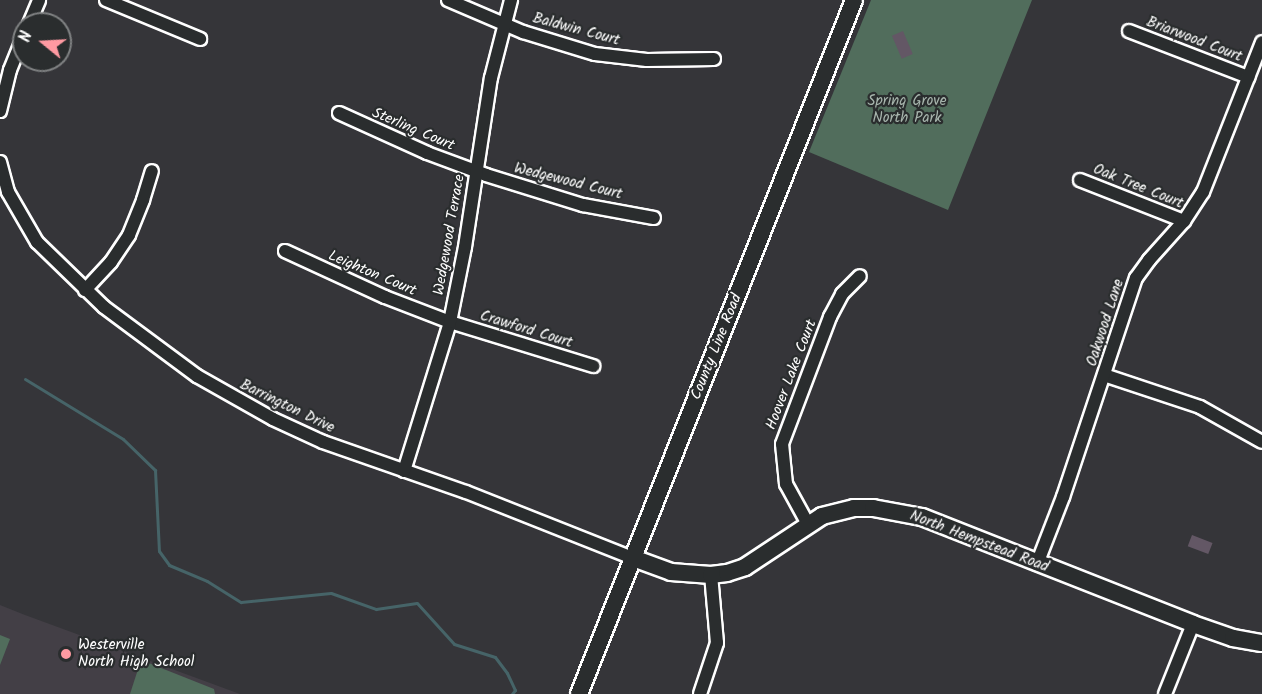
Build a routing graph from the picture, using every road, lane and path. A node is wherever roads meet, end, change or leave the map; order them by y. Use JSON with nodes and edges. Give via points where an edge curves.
{"nodes":[{"id":1,"x":106,"y":0,"type":"edge"},
{"id":2,"x":448,"y":0,"type":"edge"},
{"id":3,"x":511,"y":0,"type":"edge"},
{"id":4,"x":854,"y":0,"type":"edge"},
{"id":5,"x":504,"y":25,"type":"junction"},
{"id":6,"x":1129,"y":31,"type":"dead end"},
{"id":7,"x":200,"y":39,"type":"dead end"},
{"id":8,"x":1262,"y":42,"type":"edge"},
{"id":9,"x":714,"y":59,"type":"dead end"},
{"id":10,"x":12,"y":65,"type":"edge"},
{"id":11,"x":1248,"y":77,"type":"junction"},
{"id":12,"x":0,"y":111,"type":"edge"},
{"id":13,"x":339,"y":113,"type":"dead end"},
{"id":14,"x":0,"y":162,"type":"edge"},
{"id":15,"x":152,"y":171,"type":"dead end"},
{"id":16,"x":477,"y":171,"type":"junction"},
{"id":17,"x":2,"y":177,"type":"edge"},
{"id":18,"x":1080,"y":180,"type":"dead end"},
{"id":19,"x":654,"y":218,"type":"dead end"},
{"id":20,"x":1184,"y":221,"type":"junction"},
{"id":21,"x":285,"y":251,"type":"dead end"},
{"id":22,"x":860,"y":276,"type":"dead end"},
{"id":23,"x":85,"y":290,"type":"junction"},
{"id":24,"x":450,"y":322,"type":"junction"},
{"id":25,"x":593,"y":366,"type":"dead end"},
{"id":26,"x":1104,"y":375,"type":"junction"},
{"id":27,"x":1262,"y":441,"type":"edge"},
{"id":28,"x":404,"y":471,"type":"junction"},
{"id":29,"x":808,"y":524,"type":"junction"},
{"id":30,"x":633,"y":558,"type":"junction"},
{"id":31,"x":1037,"y":564,"type":"junction"},
{"id":32,"x":711,"y":575,"type":"junction"},
{"id":33,"x":1193,"y":624,"type":"junction"},
{"id":34,"x":1262,"y":643,"type":"edge"},
{"id":35,"x":579,"y":694,"type":"edge"},
{"id":36,"x":700,"y":694,"type":"edge"},
{"id":37,"x":1165,"y":694,"type":"edge"}],
"edges":[{"from":1,"to":7,"type":"street"},
{"from":2,"to":5,"type":"street","name":"Baldwin Court"},
{"from":3,"to":5,"type":"street","name":"Wedgewood Terrace"},
{"from":4,"to":30,"type":"main road","name":"County Line Road"},
{"from":5,"to":9,"type":"street","name":"Baldwin Court","via":[[595,54],[647,60]]},
{"from":5,"to":16,"type":"street","name":"Wedgewood Terrace","via":[[491,78]]},
{"from":6,"to":11,"type":"street","name":"Briarwood Court"},
{"from":8,"to":11,"type":"street","name":"Oakwood Lane"},
{"from":10,"to":12,"type":"street"},
{"from":11,"to":20,"type":"street","name":"Oakwood Lane","via":[[1203,192]]},
{"from":13,"to":16,"type":"street","name":"Sterling Court"},
{"from":14,"to":17,"type":"street","name":"Barrington Drive"},
{"from":15,"to":23,"type":"street","via":[[129,235]]},
{"from":16,"to":19,"type":"street","name":"Wedgewood Court","via":[[573,202]]},
{"from":16,"to":24,"type":"street","name":"Wedgewood Terrace"},
{"from":17,"to":23,"type":"street","name":"Barrington Drive","via":[[37,242]]},
{"from":18,"to":20,"type":"street","name":"Oak Tree Court"},
{"from":20,"to":26,"type":"street","name":"Oakwood Lane","via":[[1136,278]]},
{"from":21,"to":24,"type":"street","name":"Leighton Court","via":[[384,297]]},
{"from":22,"to":29,"type":"street","name":"Hoover Lake Court","via":[[842,294],[830,317],[782,444],[786,484]]},
{"from":23,"to":28,"type":"street","name":"Barrington Drive","via":[[140,336],[231,396],[322,442]]},
{"from":24,"to":25,"type":"street","name":"Crawford Court"},
{"from":24,"to":28,"type":"street","name":"Wedgewood Terrace"},
{"from":26,"to":27,"type":"street","via":[[1200,407]]},
{"from":26,"to":31,"type":"street","name":"Oakwood Lane"},
{"from":28,"to":30,"type":"street","name":"Barrington Drive"},
{"from":29,"to":31,"type":"main road","name":"North Hempstead Road","via":[[832,512],[854,508],[900,511]]},
{"from":29,"to":32,"type":"main road","name":"North Hempstead Road","via":[[745,567]]},
{"from":30,"to":32,"type":"main road","name":"North Hempstead Road","via":[[671,572]]},
{"from":30,"to":35,"type":"main road","name":"County Line Road"},
{"from":31,"to":33,"type":"main road","name":"North Hempstead Road"},
{"from":32,"to":36,"type":"street","via":[[717,642]]},
{"from":33,"to":34,"type":"main road","name":"North Hempstead Road"},
{"from":33,"to":37,"type":"street"}]}
